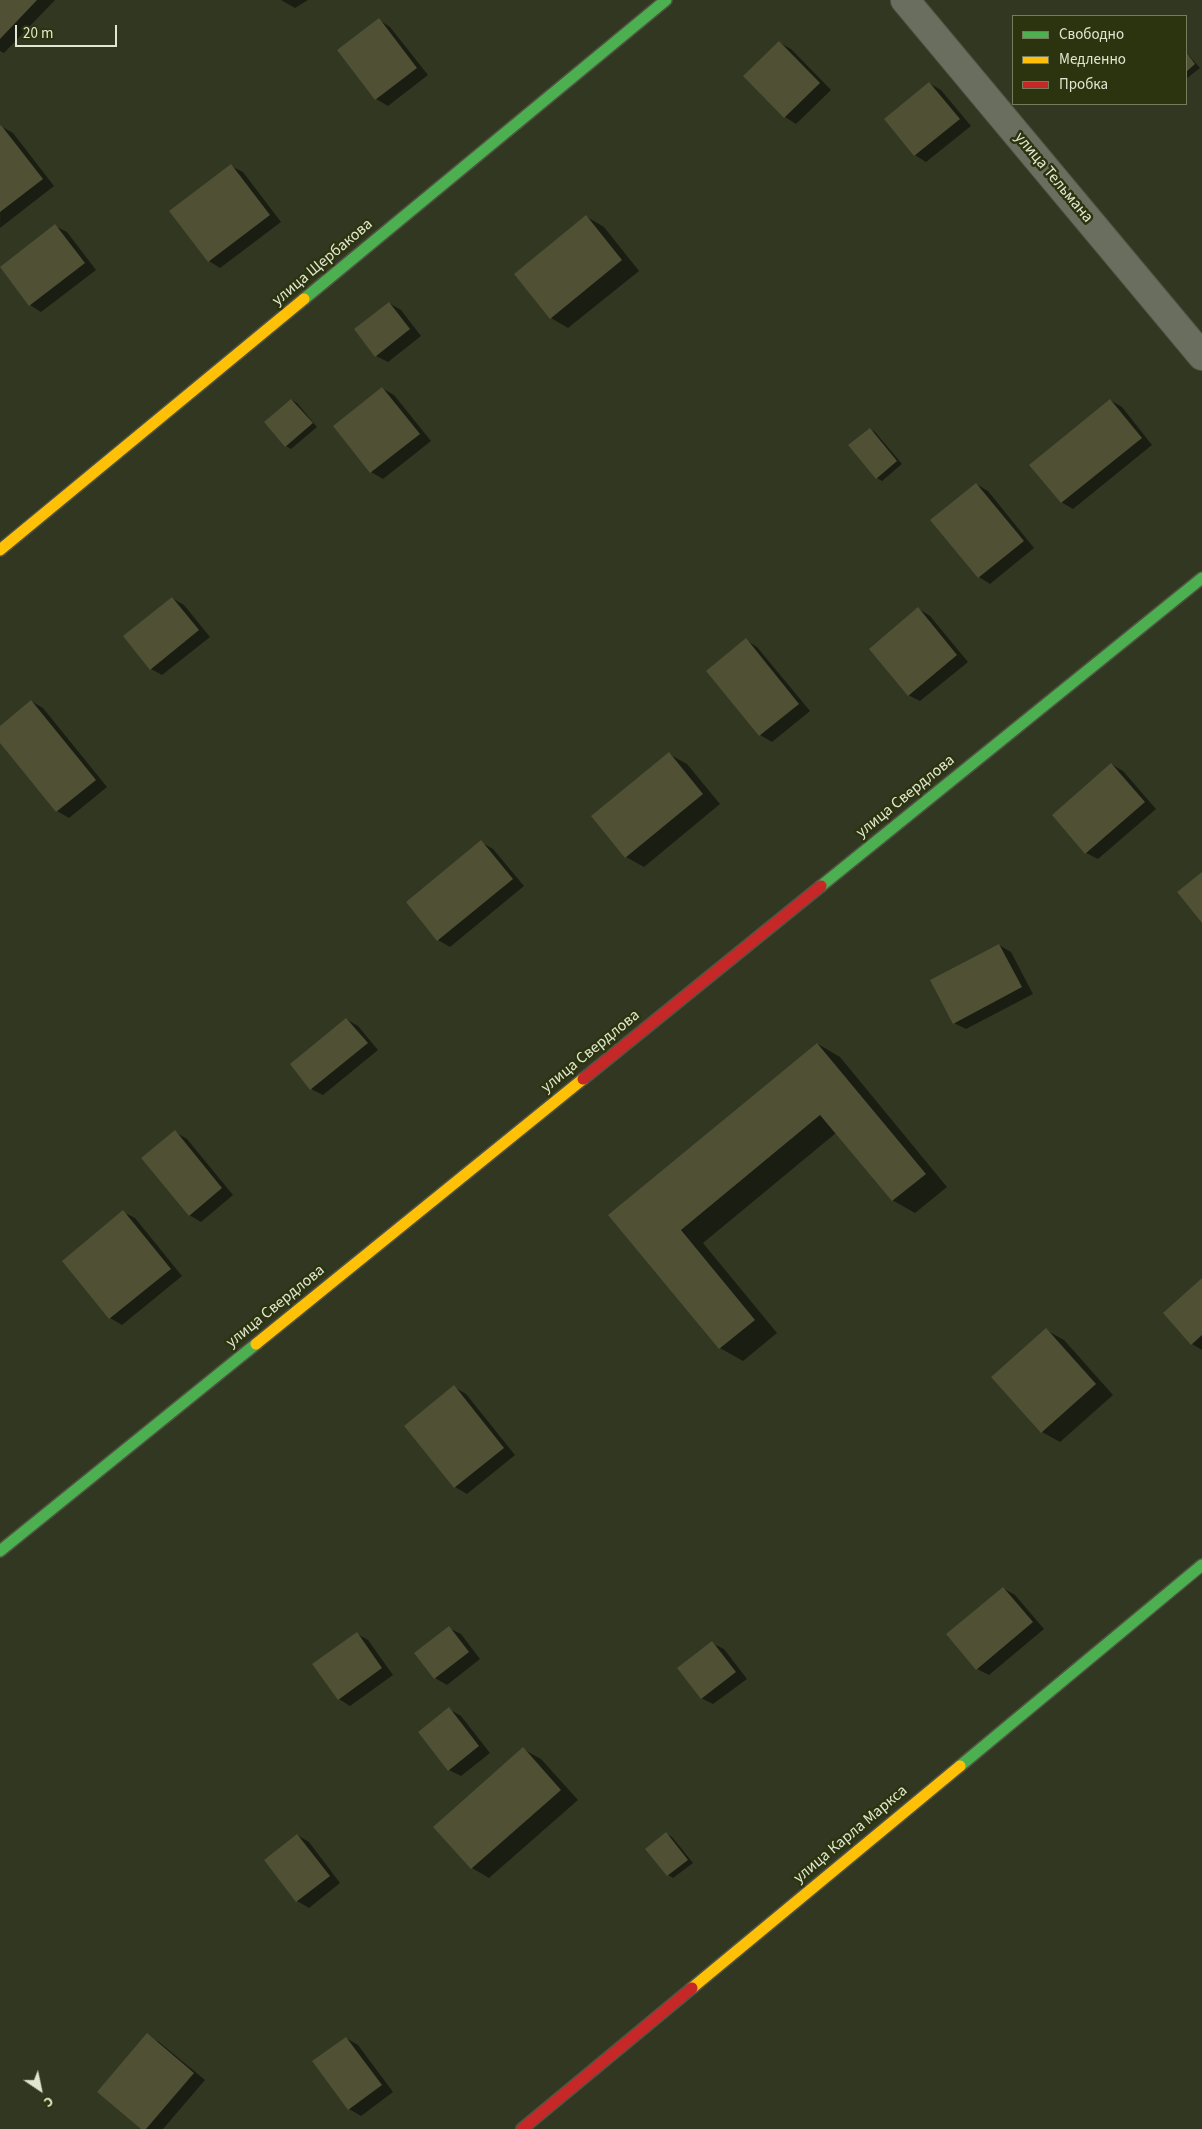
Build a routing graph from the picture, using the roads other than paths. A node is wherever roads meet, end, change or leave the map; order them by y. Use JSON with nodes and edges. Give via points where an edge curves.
{"nodes":[{"id":1,"x":666,"y":0,"type":"edge"},
{"id":2,"x":905,"y":0,"type":"edge"},
{"id":3,"x":1202,"y":356,"type":"edge"},
{"id":4,"x":0,"y":550,"type":"edge"},
{"id":5,"x":1202,"y":578,"type":"edge"},
{"id":6,"x":0,"y":1551,"type":"edge"},
{"id":7,"x":1202,"y":1565,"type":"edge"},
{"id":8,"x":522,"y":2129,"type":"edge"}],
"edges":[{"from":1,"to":4,"type":"street","name":"улица Щербакова"},
{"from":2,"to":3,"type":"street","name":"улица Тельмана"},
{"from":5,"to":6,"type":"street","name":"улица Свердлова"},
{"from":7,"to":8,"type":"street","name":"улица Карла Маркса"}]}
